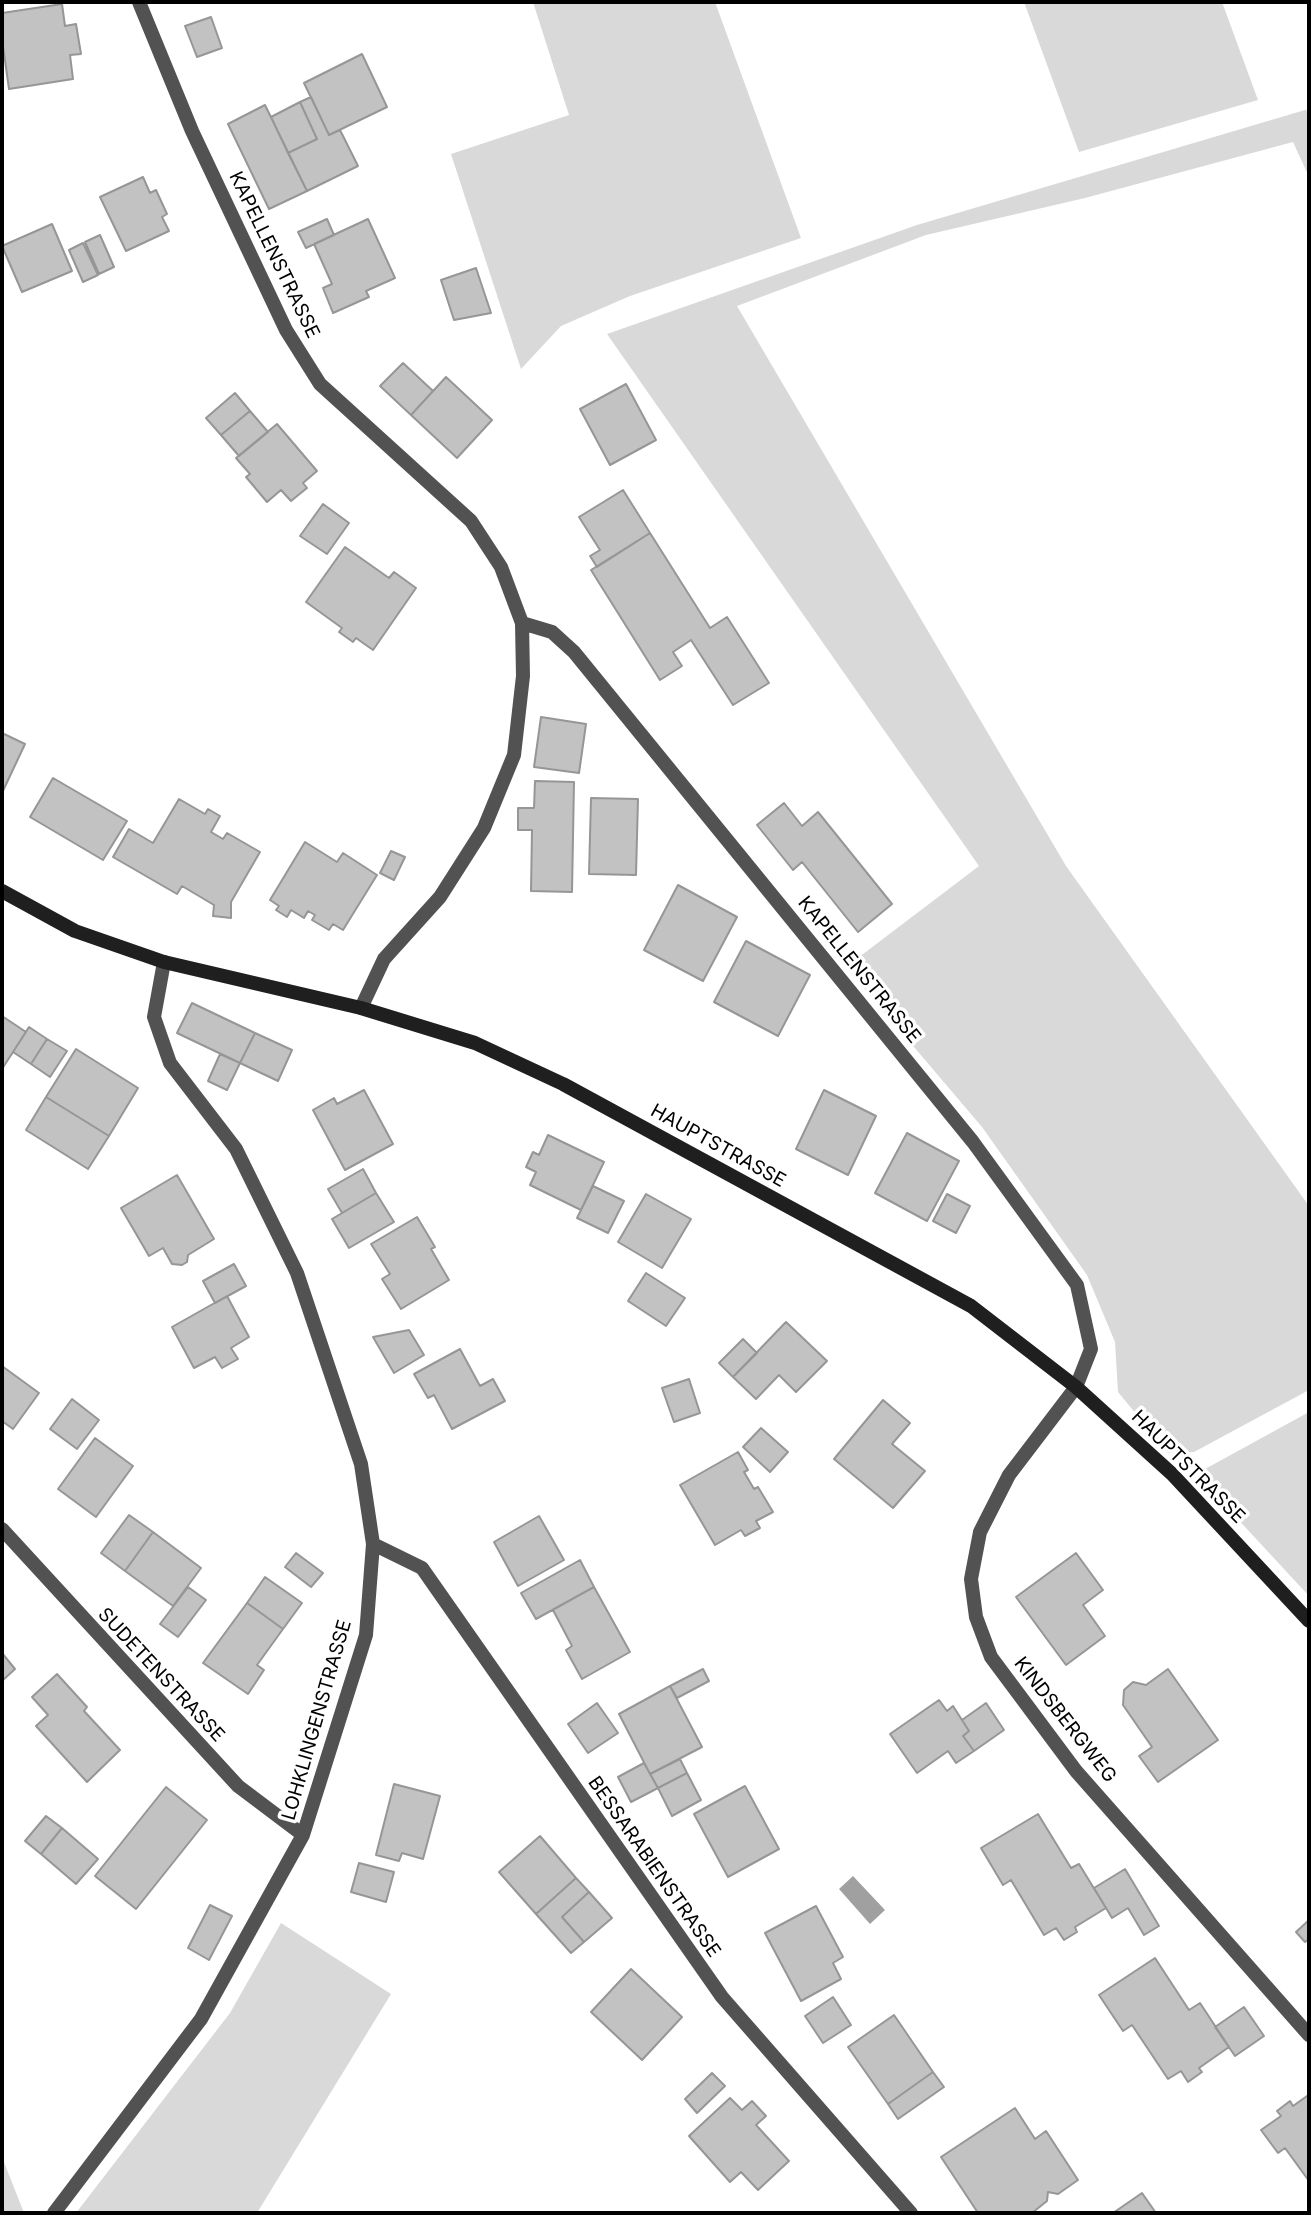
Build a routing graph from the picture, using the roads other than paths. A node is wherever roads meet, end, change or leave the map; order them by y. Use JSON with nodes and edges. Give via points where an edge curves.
{"nodes":[{"id":1,"x":139,"y":2,"type":"edge"},
{"id":2,"x":522,"y":623,"type":"junction"},
{"id":3,"x":2,"y":891,"type":"edge"},
{"id":4,"x":164,"y":962,"type":"junction"},
{"id":5,"x":361,"y":1008,"type":"junction"},
{"id":6,"x":1076,"y":1387,"type":"junction"},
{"id":7,"x":2,"y":1528,"type":"edge"},
{"id":8,"x":373,"y":1544,"type":"junction"},
{"id":9,"x":1309,"y":1621,"type":"edge"},
{"id":10,"x":303,"y":1835,"type":"junction"},
{"id":11,"x":1309,"y":2035,"type":"edge"},
{"id":12,"x":54,"y":2213,"type":"edge"},
{"id":13,"x":911,"y":2213,"type":"edge"}],
"edges":[{"from":1,"to":2,"type":"street","name":"KAPELLENSTRASSE","via":[[192,131],[286,330],[320,384],[471,521],[501,566]]},
{"from":2,"to":5,"type":"street","name":"KAPELLENSTRASSE","via":[[523,676],[514,755],[484,828],[440,897],[384,960]]},
{"from":2,"to":6,"type":"street","name":"KAPELLENSTRASSE","via":[[552,632],[575,652],[981,1153],[1077,1285],[1091,1349]]},
{"from":3,"to":4,"type":"main road","name":"HAUPTSTRASSE","via":[[75,931]]},
{"from":4,"to":5,"type":"main road","name":"HAUPTSTRASSE"},
{"from":4,"to":8,"type":"street","name":"LOHKLINGENSTRASSE","via":[[154,1017],[170,1063],[236,1150],[297,1273],[361,1464]]},
{"from":5,"to":6,"type":"main road","name":"HAUPTSTRASSE","via":[[475,1042],[563,1084],[971,1306]]},
{"from":6,"to":9,"type":"main road","name":"HAUPTSTRASSE","via":[[1172,1474]]},
{"from":6,"to":11,"type":"street","name":"KINDSBERGWEG","via":[[1009,1475],[980,1532],[971,1579],[976,1617],[991,1657],[1076,1771]]},
{"from":7,"to":10,"type":"street","name":"SUDETENSTRASSE","via":[[238,1786]]},
{"from":8,"to":10,"type":"street","name":"LOHKLINGENSTRASSE","via":[[366,1635]]},
{"from":8,"to":13,"type":"street","name":"BESSARABIENSTRASSE","via":[[422,1568],[722,1997]]},
{"from":10,"to":12,"type":"street","name":"LOHKLINGENSTRASSE","via":[[201,2019]]}]}
